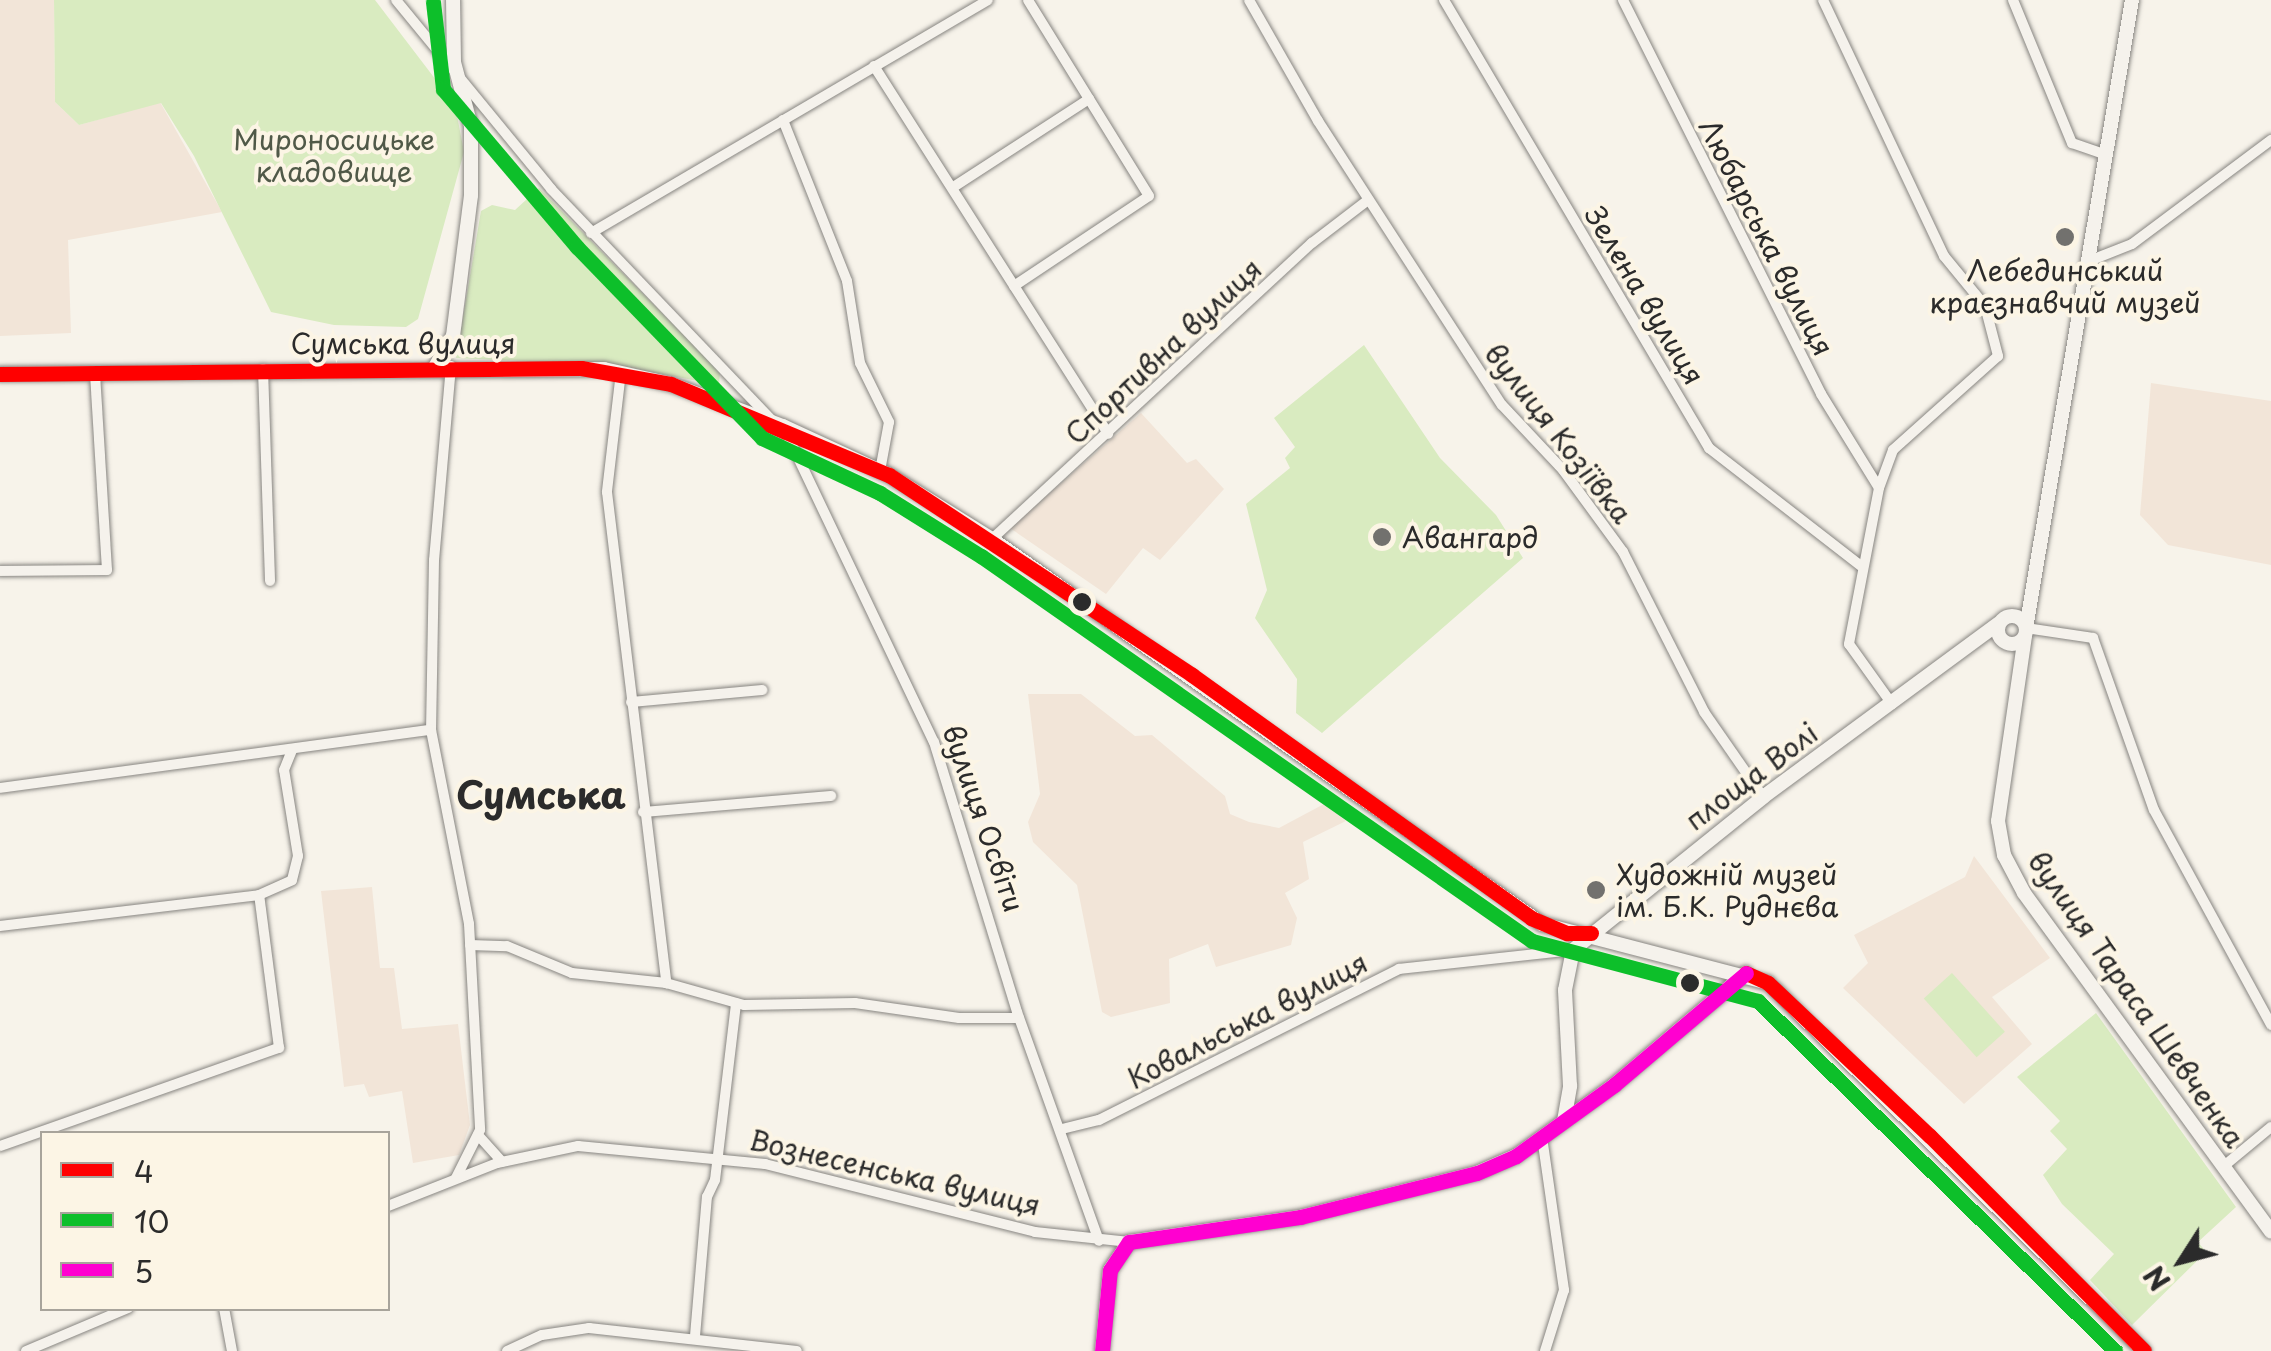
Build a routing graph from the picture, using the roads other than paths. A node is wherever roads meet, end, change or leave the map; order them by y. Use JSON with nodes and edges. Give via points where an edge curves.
{"nodes":[{"id":1,"x":396,"y":0,"type":"edge"},
{"id":2,"x":453,"y":0,"type":"edge"},
{"id":3,"x":988,"y":0,"type":"edge"},
{"id":4,"x":1028,"y":0,"type":"edge"},
{"id":5,"x":1248,"y":0,"type":"edge"},
{"id":6,"x":1444,"y":0,"type":"edge"},
{"id":7,"x":1623,"y":0,"type":"edge"},
{"id":8,"x":1822,"y":0,"type":"edge"},
{"id":9,"x":2013,"y":0,"type":"edge"},
{"id":10,"x":2132,"y":0,"type":"edge"},
{"id":11,"x":874,"y":66,"type":"junction"},
{"id":12,"x":459,"y":78,"type":"junction"},
{"id":13,"x":1088,"y":98,"type":"junction"},
{"id":14,"x":783,"y":120,"type":"junction"},
{"id":15,"x":2271,"y":140,"type":"edge"},
{"id":16,"x":2106,"y":155,"type":"junction"},
{"id":17,"x":954,"y":186,"type":"junction"},
{"id":18,"x":1368,"y":200,"type":"junction"},
{"id":19,"x":591,"y":233,"type":"junction"},
{"id":20,"x":2089,"y":261,"type":"junction"},
{"id":21,"x":1014,"y":286,"type":"junction"},
{"id":22,"x":442,"y":366,"type":"junction"},
{"id":23,"x":263,"y":370,"type":"junction"},
{"id":24,"x":95,"y":372,"type":"junction"},
{"id":25,"x":620,"y":372,"type":"junction"},
{"id":26,"x":0,"y":374,"type":"edge"},
{"id":27,"x":779,"y":424,"type":"junction"},
{"id":28,"x":1108,"y":434,"type":"junction"},
{"id":29,"x":880,"y":471,"type":"junction"},
{"id":30,"x":1879,"y":488,"type":"junction"},
{"id":31,"x":992,"y":539,"type":"junction"},
{"id":32,"x":1861,"y":566,"type":"junction"},
{"id":33,"x":0,"y":571,"type":"edge"},
{"id":34,"x":270,"y":581,"type":"dead end"},
{"id":35,"x":2032,"y":598,"type":"junction"},
{"id":36,"x":2004,"y":631,"type":"junction"},
{"id":37,"x":2026,"y":632,"type":"junction"},
{"id":38,"x":2022,"y":664,"type":"junction"},
{"id":39,"x":762,"y":690,"type":"dead end"},
{"id":40,"x":632,"y":702,"type":"junction"},
{"id":41,"x":1892,"y":704,"type":"junction"},
{"id":42,"x":431,"y":730,"type":"junction"},
{"id":43,"x":292,"y":750,"type":"junction"},
{"id":44,"x":0,"y":788,"type":"edge"},
{"id":45,"x":831,"y":796,"type":"dead end"},
{"id":46,"x":1763,"y":797,"type":"junction"},
{"id":47,"x":643,"y":812,"type":"junction"},
{"id":48,"x":259,"y":895,"type":"junction"},
{"id":49,"x":0,"y":926,"type":"edge"},
{"id":50,"x":1590,"y":933,"type":"junction"},
{"id":51,"x":470,"y":945,"type":"junction"},
{"id":52,"x":1573,"y":950,"type":"junction"},
{"id":53,"x":1746,"y":973,"type":"junction"},
{"id":54,"x":666,"y":982,"type":"junction"},
{"id":55,"x":736,"y":1003,"type":"junction"},
{"id":56,"x":1019,"y":1018,"type":"junction"},
{"id":57,"x":2271,"y":1025,"type":"edge"},
{"id":58,"x":1564,"y":1122,"type":"junction"},
{"id":59,"x":2271,"y":1127,"type":"edge"},
{"id":60,"x":1062,"y":1129,"type":"junction"},
{"id":61,"x":43,"y":1131,"type":"edge"},
{"id":62,"x":40,"y":1132,"type":"edge"},
{"id":63,"x":478,"y":1136,"type":"junction"},
{"id":64,"x":1542,"y":1137,"type":"junction"},
{"id":65,"x":0,"y":1146,"type":"edge"},
{"id":66,"x":718,"y":1158,"type":"junction"},
{"id":67,"x":502,"y":1162,"type":"junction"},
{"id":68,"x":2224,"y":1166,"type":"junction"},
{"id":69,"x":456,"y":1178,"type":"junction"},
{"id":70,"x":390,"y":1205,"type":"edge"},
{"id":71,"x":2271,"y":1232,"type":"edge"},
{"id":72,"x":1099,"y":1241,"type":"junction"},
{"id":73,"x":1128,"y":1242,"type":"junction"},
{"id":74,"x":121,"y":1311,"type":"edge"},
{"id":75,"x":225,"y":1311,"type":"edge"},
{"id":76,"x":695,"y":1336,"type":"junction"},
{"id":77,"x":26,"y":1351,"type":"edge"},
{"id":78,"x":232,"y":1351,"type":"edge"},
{"id":79,"x":507,"y":1351,"type":"edge"},
{"id":80,"x":796,"y":1351,"type":"edge"},
{"id":81,"x":1102,"y":1351,"type":"edge"},
{"id":82,"x":1545,"y":1351,"type":"edge"},
{"id":83,"x":2144,"y":1351,"type":"edge"}],
"edges":[{"from":1,"to":12,"type":"street","name":"Сумська вулиця"},
{"from":2,"to":12,"type":"main road"},
{"from":3,"to":11,"type":"street"},
{"from":4,"to":13,"type":"street"},
{"from":5,"to":18,"type":"street","name":"вулиця Козіївка"},
{"from":6,"to":32,"type":"street","name":"Зелена вулиця","via":[[1709,448]]},
{"from":7,"to":30,"type":"street","name":"Любарська вулиця","via":[[1820,394]]},
{"from":8,"to":30,"type":"street","via":[[1944,256],[1986,306],[1998,356],[1893,450]]},
{"from":9,"to":16,"type":"street","via":[[2072,143]]},
{"from":10,"to":16,"type":"main road","name":"вулиця Тараса Шевченка"},
{"from":11,"to":14,"type":"street"},
{"from":11,"to":17,"type":"street"},
{"from":12,"to":19,"type":"street","name":"Сумська вулиця"},
{"from":12,"to":22,"type":"main road","via":[[470,126],[471,195],[453,336]]},
{"from":13,"to":17,"type":"street"},
{"from":13,"to":21,"type":"street","via":[[1149,196]]},
{"from":14,"to":19,"type":"street"},
{"from":14,"to":29,"type":"street","via":[[846,279],[860,363],[889,422]]},
{"from":15,"to":20,"type":"street","via":[[2132,244]]},
{"from":16,"to":20,"type":"main road","name":"вулиця Тараса Шевченка"},
{"from":17,"to":21,"type":"street"},
{"from":18,"to":28,"type":"street","name":"Спортивна вулиця"},
{"from":18,"to":46,"type":"street","name":"вулиця Козіївка","via":[[1502,406],[1563,470],[1623,552],[1704,712]]},
{"from":19,"to":27,"type":"street","name":"Сумська вулиця"},
{"from":20,"to":35,"type":"main road","name":"вулиця Тараса Шевченка"},
{"from":21,"to":28,"type":"street"},
{"from":22,"to":23,"type":"main road","name":"Сумська вулиця"},
{"from":22,"to":25,"type":"main road","name":"Сумська вулиця"},
{"from":22,"to":42,"type":"street"},
{"from":23,"to":24,"type":"main road","name":"Сумська вулиця"},
{"from":23,"to":34,"type":"street","name":"Сумська вулиця"},
{"from":24,"to":26,"type":"main road","name":"Сумська вулиця"},
{"from":24,"to":33,"type":"street","via":[[108,570]]},
{"from":25,"to":27,"type":"main road","name":"Сумська вулиця"},
{"from":25,"to":40,"type":"street","via":[[607,492]]},
{"from":27,"to":29,"type":"main road","name":"Сумська вулиця"},
{"from":27,"to":56,"type":"street","name":"вулиця Освіти","via":[[934,742]]},
{"from":28,"to":31,"type":"street","name":"Спортивна вулиця"},
{"from":29,"to":31,"type":"main road","name":"Сумська вулиця"},
{"from":30,"to":32,"type":"street"},
{"from":31,"to":50,"type":"main road","name":"Сумська вулиця","via":[[1531,918],[1567,933]]},
{"from":32,"to":41,"type":"street","via":[[1850,644]]},
{"from":35,"to":36,"type":"main road","name":"площа Волі"},
{"from":35,"to":37,"type":"main road","name":"вулиця Тараса Шевченка"},
{"from":36,"to":37,"type":"main road"},
{"from":36,"to":37,"type":"main road","name":"площа Волі"},
{"from":36,"to":38,"type":"main road"},
{"from":36,"to":41,"type":"main road","name":"площа Волі","via":[[1978,640]]},
{"from":37,"to":38,"type":"main road","name":"вулиця Тараса Шевченка"},
{"from":37,"to":57,"type":"street","via":[[2093,638],[2154,810]]},
{"from":38,"to":68,"type":"main road","name":"вулиця Тараса Шевченка","via":[[1998,821],[2004,855],[2024,893]]},
{"from":39,"to":40,"type":"street"},
{"from":40,"to":47,"type":"street"},
{"from":41,"to":46,"type":"main road","name":"площа Волі"},
{"from":42,"to":43,"type":"street"},
{"from":42,"to":51,"type":"street"},
{"from":43,"to":44,"type":"street"},
{"from":43,"to":48,"type":"street","via":[[284,770],[298,856],[292,880]]},
{"from":45,"to":47,"type":"street"},
{"from":46,"to":50,"type":"main road","name":"площа Волі"},
{"from":47,"to":54,"type":"street"},
{"from":48,"to":49,"type":"street"},
{"from":48,"to":61,"type":"street","via":[[278,1048]]},
{"from":50,"to":52,"type":"main road","name":"площа Волі"},
{"from":50,"to":53,"type":"main road"},
{"from":51,"to":54,"type":"street","via":[[507,946],[591,977]]},
{"from":51,"to":63,"type":"street"},
{"from":52,"to":58,"type":"main road","via":[[1565,990],[1570,1086]]},
{"from":52,"to":60,"type":"street","name":"Ковальська вулиця","via":[[1399,970],[1100,1120]]},
{"from":53,"to":58,"type":"main road","name":"Вознесенська вулиця"},
{"from":53,"to":83,"type":"main road","via":[[1768,983],[1930,1136]]},
{"from":54,"to":55,"type":"street"},
{"from":55,"to":56,"type":"street","via":[[856,1004],[958,1018]]},
{"from":55,"to":66,"type":"street"},
{"from":56,"to":60,"type":"street","name":"вулиця Освіти"},
{"from":58,"to":64,"type":"main road","name":"Вознесенська вулиця"},
{"from":59,"to":68,"type":"street"},
{"from":60,"to":72,"type":"street","name":"вулиця Освіти"},
{"from":62,"to":65,"type":"street"},
{"from":63,"to":67,"type":"street"},
{"from":63,"to":69,"type":"street"},
{"from":64,"to":73,"type":"main road","name":"Вознесенська вулиця","via":[[1477,1173],[1373,1201]]},
{"from":64,"to":82,"type":"street","via":[[1564,1290]]},
{"from":66,"to":67,"type":"street","name":"Вознесенська вулиця","via":[[578,1146]]},
{"from":66,"to":72,"type":"street","name":"Вознесенська вулиця"},
{"from":66,"to":76,"type":"street","via":[[707,1197]]},
{"from":67,"to":69,"type":"street","name":"Вознесенська вулиця"},
{"from":68,"to":71,"type":"main road","name":"вулиця Тараса Шевченка"},
{"from":69,"to":70,"type":"street","name":"Вознесенська вулиця"},
{"from":72,"to":73,"type":"street","name":"Вознесенська вулиця"},
{"from":73,"to":81,"type":"main road","via":[[1110,1270]]},
{"from":74,"to":77,"type":"street"},
{"from":75,"to":78,"type":"street"},
{"from":76,"to":79,"type":"street","via":[[588,1328],[542,1335]]},
{"from":76,"to":80,"type":"street"}]}
